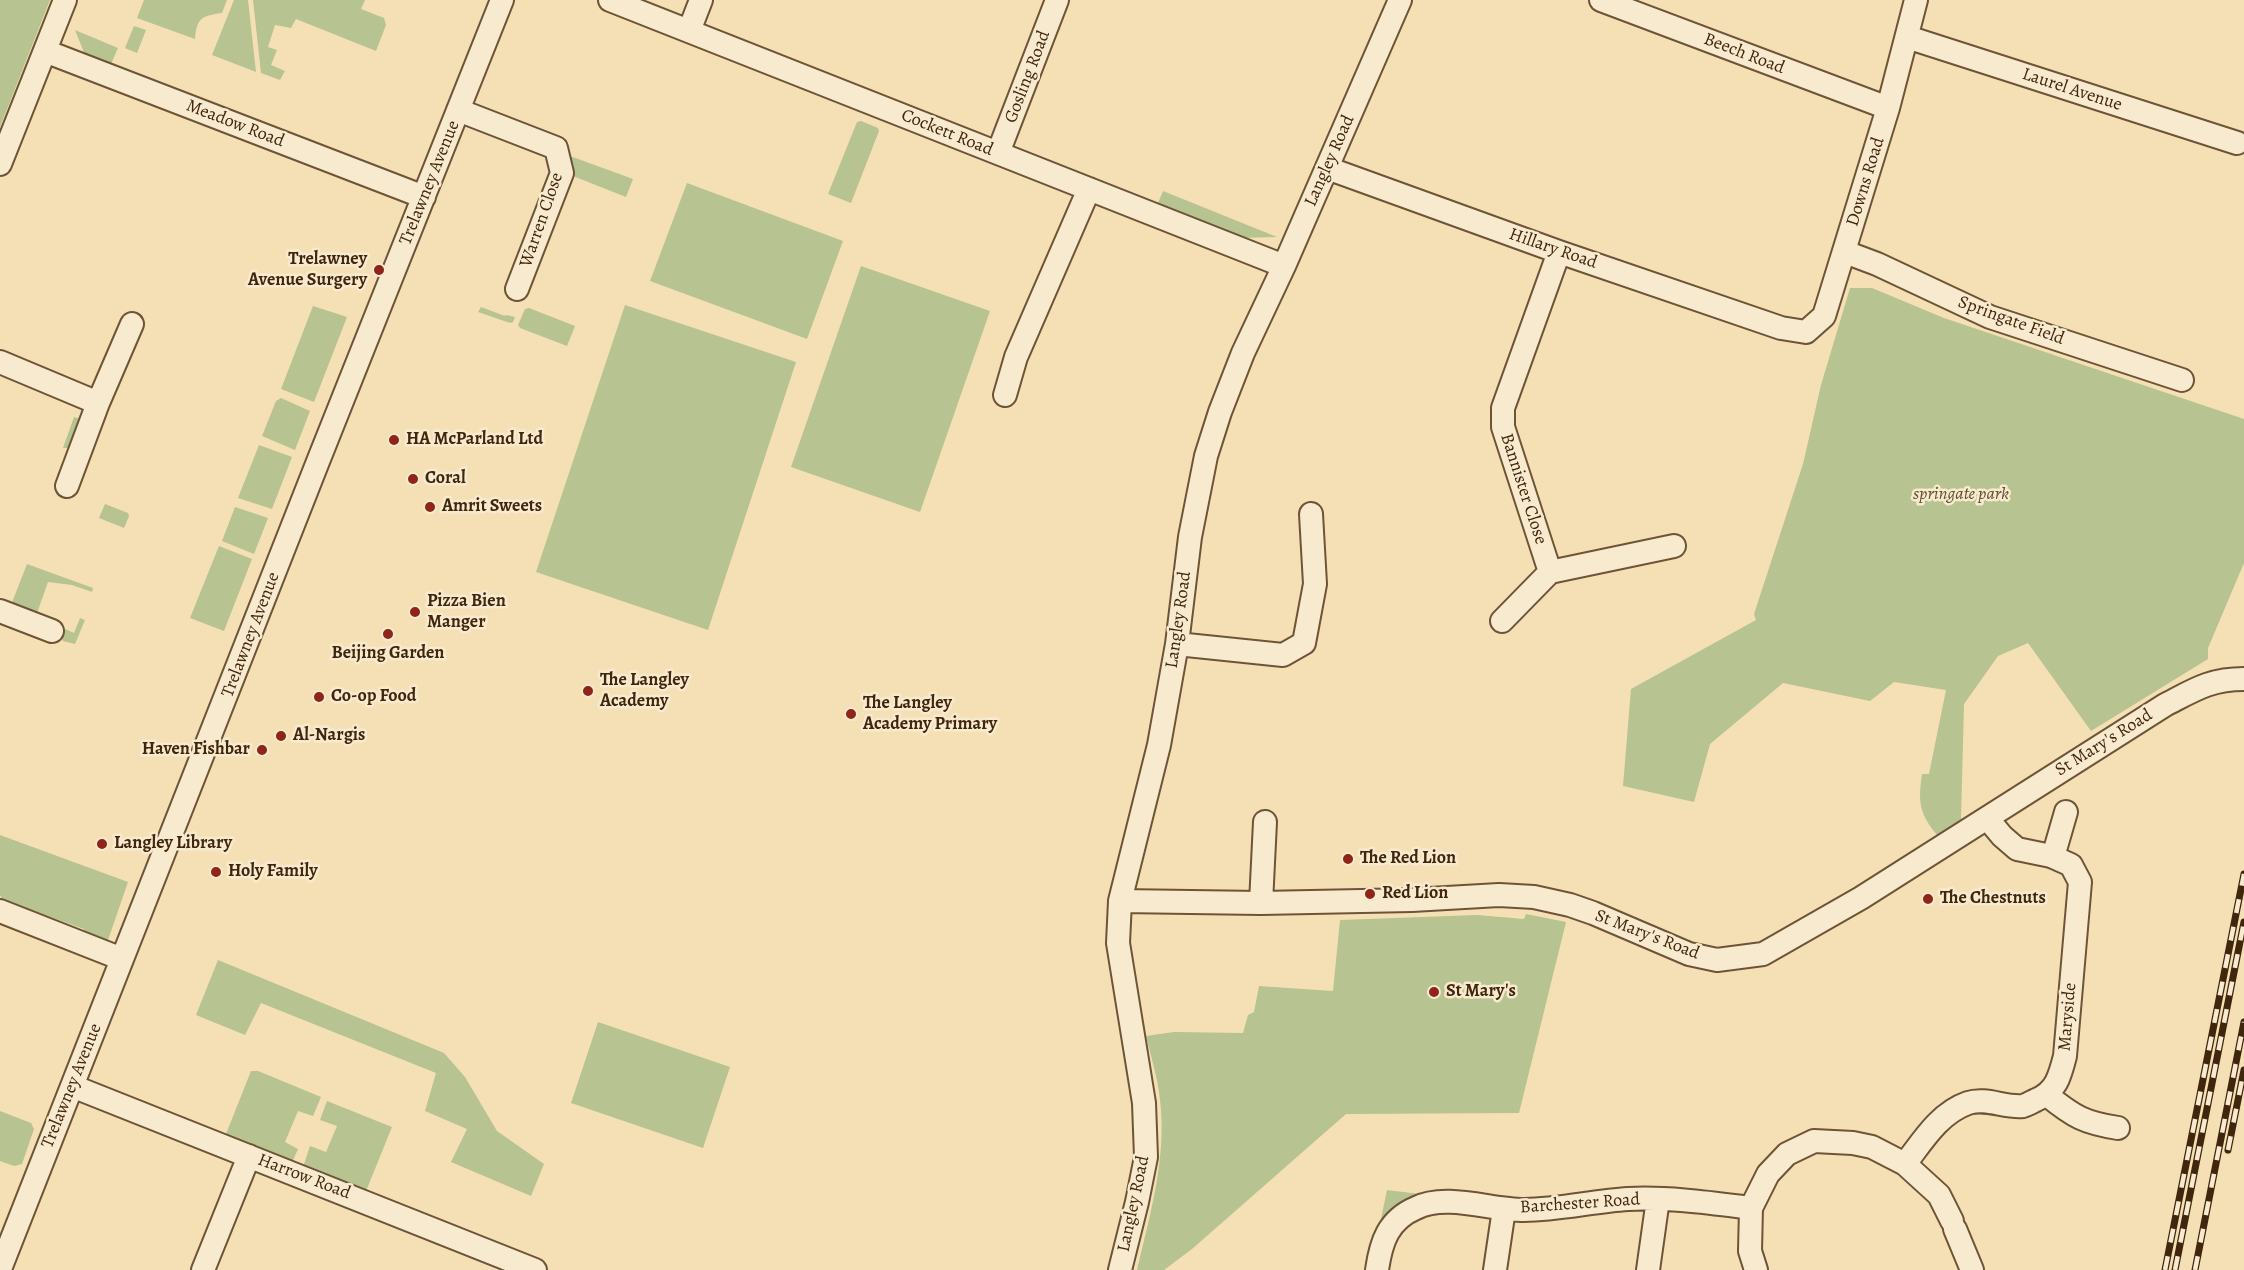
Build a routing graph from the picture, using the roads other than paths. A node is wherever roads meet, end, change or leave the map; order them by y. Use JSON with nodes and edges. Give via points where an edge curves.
{"nodes":[{"id":1,"x":65,"y":0,"type":"edge"},
{"id":2,"x":502,"y":0,"type":"edge"},
{"id":3,"x":610,"y":0,"type":"edge"},
{"id":4,"x":701,"y":0,"type":"edge"},
{"id":5,"x":1057,"y":0,"type":"edge"},
{"id":6,"x":1400,"y":0,"type":"edge"},
{"id":7,"x":1601,"y":0,"type":"edge"},
{"id":8,"x":1916,"y":0,"type":"edge"},
{"id":9,"x":689,"y":31,"type":"junction"},
{"id":10,"x":1907,"y":37,"type":"junction"},
{"id":11,"x":45,"y":51,"type":"junction"},
{"id":12,"x":1888,"y":108,"type":"junction"},
{"id":13,"x":458,"y":110,"type":"junction"},
{"id":14,"x":2237,"y":143,"type":"dead end"},
{"id":15,"x":998,"y":153,"type":"junction"},
{"id":16,"x":0,"y":164,"type":"edge"},
{"id":17,"x":1327,"y":168,"type":"junction"},
{"id":18,"x":1089,"y":189,"type":"junction"},
{"id":19,"x":424,"y":197,"type":"junction"},
{"id":20,"x":1558,"y":252,"type":"junction"},
{"id":21,"x":1845,"y":252,"type":"junction"},
{"id":22,"x":1284,"y":266,"type":"junction"},
{"id":23,"x":517,"y":290,"type":"dead end"},
{"id":24,"x":132,"y":324,"type":"dead end"},
{"id":25,"x":1781,"y":328,"type":"joint"},
{"id":26,"x":0,"y":362,"type":"edge"},
{"id":27,"x":2182,"y":380,"type":"dead end"},
{"id":28,"x":1005,"y":395,"type":"dead end"},
{"id":29,"x":98,"y":403,"type":"junction"},
{"id":30,"x":67,"y":486,"type":"dead end"},
{"id":31,"x":1311,"y":514,"type":"dead end"},
{"id":32,"x":1674,"y":546,"type":"dead end"},
{"id":33,"x":1550,"y":572,"type":"junction"},
{"id":34,"x":0,"y":611,"type":"edge"},
{"id":35,"x":1502,"y":621,"type":"dead end"},
{"id":36,"x":52,"y":631,"type":"dead end"},
{"id":37,"x":1177,"y":644,"type":"junction"},
{"id":38,"x":2244,"y":680,"type":"edge"},
{"id":39,"x":2066,"y":812,"type":"dead end"},
{"id":40,"x":1987,"y":818,"type":"junction"},
{"id":41,"x":1265,"y":822,"type":"dead end"},
{"id":42,"x":2053,"y":857,"type":"junction"},
{"id":43,"x":1120,"y":901,"type":"junction"},
{"id":44,"x":1261,"y":903,"type":"junction"},
{"id":45,"x":0,"y":911,"type":"edge"},
{"id":46,"x":122,"y":959,"type":"junction"},
{"id":47,"x":72,"y":1086,"type":"junction"},
{"id":48,"x":2048,"y":1095,"type":"junction"},
{"id":49,"x":2118,"y":1128,"type":"dead end"},
{"id":50,"x":249,"y":1156,"type":"junction"},
{"id":51,"x":1905,"y":1164,"type":"junction"},
{"id":52,"x":1658,"y":1199,"type":"junction"},
{"id":53,"x":1751,"y":1208,"type":"junction"},
{"id":54,"x":1504,"y":1209,"type":"junction"},
{"id":55,"x":1968,"y":1260,"type":"edge"},
{"id":56,"x":0,"y":1269,"type":"edge"},
{"id":57,"x":203,"y":1270,"type":"edge"},
{"id":58,"x":535,"y":1270,"type":"edge"},
{"id":59,"x":1120,"y":1270,"type":"edge"},
{"id":60,"x":1377,"y":1270,"type":"edge"},
{"id":61,"x":1495,"y":1270,"type":"edge"},
{"id":62,"x":1648,"y":1270,"type":"edge"},
{"id":63,"x":1756,"y":1270,"type":"edge"}],
"edges":[{"from":1,"to":11,"type":"street"},
{"from":2,"to":13,"type":"street","name":"Trelawney Avenue"},
{"from":3,"to":9,"type":"street","name":"Cockett Road"},
{"from":4,"to":9,"type":"street"},
{"from":5,"to":15,"type":"street","name":"Gosling Road"},
{"from":6,"to":17,"type":"street","name":"Langley Road"},
{"from":7,"to":12,"type":"street","name":"Beech Road"},
{"from":8,"to":10,"type":"street","name":"Downs Road"},
{"from":9,"to":15,"type":"street","name":"Cockett Road"},
{"from":10,"to":12,"type":"street","name":"Downs Road"},
{"from":10,"to":14,"type":"street","name":"Laurel Avenue"},
{"from":11,"to":16,"type":"street"},
{"from":11,"to":19,"type":"street","name":"Meadow Road"},
{"from":12,"to":21,"type":"street","name":"Downs Road"},
{"from":13,"to":19,"type":"street","name":"Trelawney Avenue"},
{"from":13,"to":23,"type":"street","name":"Warren Close","via":[[556,148],[562,173]]},
{"from":15,"to":18,"type":"street","name":"Cockett Road"},
{"from":17,"to":20,"type":"street","name":"Hillary Road"},
{"from":17,"to":22,"type":"street","name":"Langley Road"},
{"from":18,"to":22,"type":"street","name":"Cockett Road"},
{"from":18,"to":28,"type":"street","via":[[1016,357]]},
{"from":19,"to":46,"type":"street","name":"Trelawney Avenue"},
{"from":20,"to":25,"type":"street","name":"Hillary Road"},
{"from":20,"to":33,"type":"street","name":"Bannister Close","via":[[1503,408],[1503,427]]},
{"from":21,"to":25,"type":"street","name":"Downs Road","via":[[1824,316],[1806,332]]},
{"from":21,"to":27,"type":"street","name":"Springate Field","via":[[1990,317]]},
{"from":22,"to":37,"type":"street","name":"Langley Road","via":[[1243,353],[1206,456],[1190,537]]},
{"from":24,"to":29,"type":"street"},
{"from":26,"to":29,"type":"street"},
{"from":29,"to":30,"type":"street"},
{"from":31,"to":37,"type":"street","via":[[1315,584],[1304,643],[1283,655]]},
{"from":32,"to":33,"type":"street"},
{"from":33,"to":35,"type":"street"},
{"from":34,"to":36,"type":"street"},
{"from":37,"to":43,"type":"street","name":"Langley Road","via":[[1159,745]]},
{"from":38,"to":40,"type":"street","name":"St Mary's Road","via":[[2222,679],[2165,705]]},
{"from":39,"to":42,"type":"street"},
{"from":40,"to":42,"type":"street","name":"Maryside","via":[[2017,849]]},
{"from":40,"to":44,"type":"street","name":"St Mary's Road","via":[[1862,898],[1763,954],[1717,960],[1689,954],[1570,905],[1534,897]]},
{"from":41,"to":44,"type":"street"},
{"from":42,"to":48,"type":"street","name":"Maryside","via":[[2071,865],[2080,882],[2065,1056],[2060,1079]]},
{"from":43,"to":44,"type":"street","name":"St Mary's Road"},
{"from":43,"to":59,"type":"street","name":"Langley Road","via":[[1118,943],[1144,1103],[1146,1157]]},
{"from":45,"to":46,"type":"street"},
{"from":46,"to":47,"type":"street","name":"Trelawney Avenue"},
{"from":47,"to":50,"type":"street","name":"Harrow Road"},
{"from":47,"to":56,"type":"street","name":"Trelawney Avenue"},
{"from":48,"to":49,"type":"street","via":[[2070,1114],[2092,1124]]},
{"from":48,"to":51,"type":"street","via":[[2023,1106],[1969,1102],[1932,1128]]},
{"from":50,"to":57,"type":"street"},
{"from":50,"to":58,"type":"street","name":"Harrow Road"},
{"from":51,"to":53,"type":"street","via":[[1872,1147],[1814,1141],[1787,1154],[1768,1174]]},
{"from":51,"to":55,"type":"street","via":[[1939,1195]]},
{"from":52,"to":53,"type":"street","name":"Barchester Road"},
{"from":52,"to":54,"type":"street","name":"Barchester Road"},
{"from":52,"to":62,"type":"street"},
{"from":53,"to":63,"type":"street","via":[[1750,1251]]},
{"from":54,"to":60,"type":"street","name":"Barchester Road","via":[[1433,1202],[1415,1208],[1389,1227]]},
{"from":54,"to":61,"type":"street"}]}
